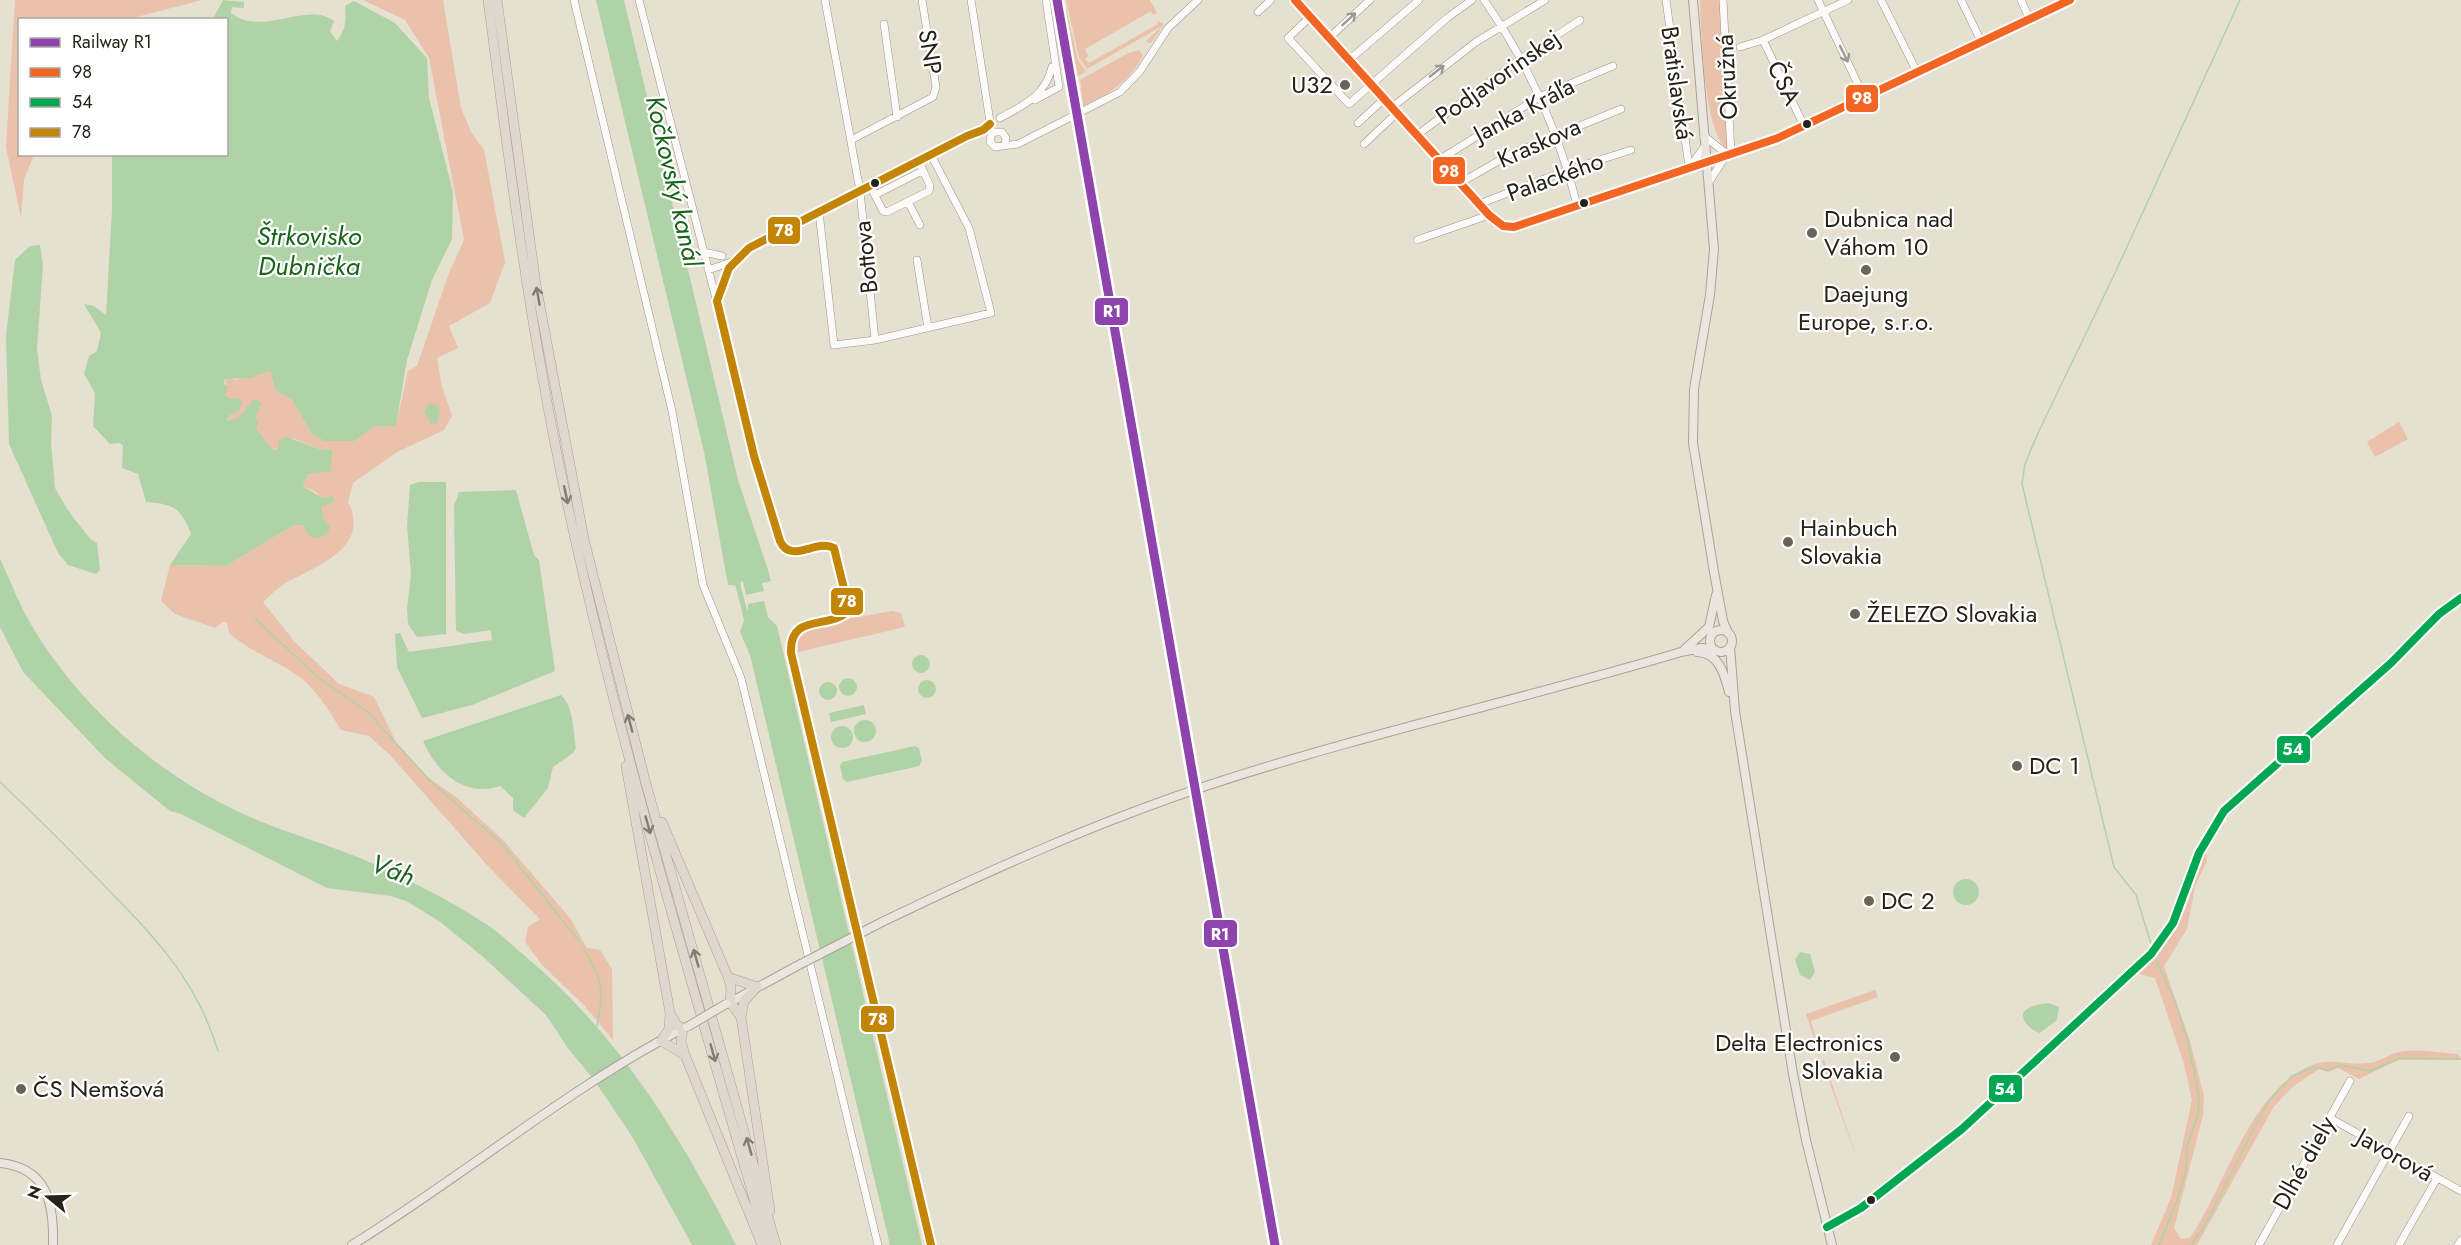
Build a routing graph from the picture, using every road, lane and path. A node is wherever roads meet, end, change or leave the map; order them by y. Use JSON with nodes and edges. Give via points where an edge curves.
{"nodes":[{"id":1,"x":488,"y":0,"type":"edge"},
{"id":2,"x":497,"y":0,"type":"edge"},
{"id":3,"x":574,"y":0,"type":"edge"},
{"id":4,"x":639,"y":0,"type":"edge"},
{"id":5,"x":825,"y":0,"type":"edge"},
{"id":6,"x":971,"y":0,"type":"edge"},
{"id":7,"x":1046,"y":0,"type":"edge"},
{"id":8,"x":1198,"y":0,"type":"edge"},
{"id":9,"x":1271,"y":0,"type":"edge"},
{"id":10,"x":1294,"y":0,"type":"edge"},
{"id":11,"x":1370,"y":0,"type":"edge"},
{"id":12,"x":1419,"y":0,"type":"edge"},
{"id":13,"x":1472,"y":0,"type":"edge"},
{"id":14,"x":1484,"y":0,"type":"edge"},
{"id":15,"x":1545,"y":0,"type":"edge"},
{"id":16,"x":1666,"y":0,"type":"edge"},
{"id":17,"x":1693,"y":0,"type":"edge"},
{"id":18,"x":1723,"y":0,"type":"edge"},
{"id":19,"x":1818,"y":0,"type":"edge"},
{"id":20,"x":1848,"y":0,"type":"edge"},
{"id":21,"x":1881,"y":0,"type":"edge"},
{"id":22,"x":1961,"y":0,"type":"edge"},
{"id":23,"x":2021,"y":0,"type":"edge"},
{"id":24,"x":2071,"y":0,"type":"edge"},
{"id":25,"x":924,"y":1,"type":"edge"},
{"id":26,"x":2075,"y":8,"type":"dead end"},
{"id":27,"x":1258,"y":12,"type":"dead end"},
{"id":28,"x":1823,"y":12,"type":"junction"},
{"id":29,"x":1310,"y":17,"type":"junction"},
{"id":30,"x":2030,"y":18,"type":"junction"},
{"id":31,"x":1580,"y":20,"type":"dead end"},
{"id":32,"x":884,"y":24,"type":"dead end"},
{"id":33,"x":1502,"y":26,"type":"junction"},
{"id":34,"x":1329,"y":38,"type":"junction"},
{"id":35,"x":1763,"y":40,"type":"junction"},
{"id":36,"x":1981,"y":41,"type":"junction"},
{"id":37,"x":1740,"y":47,"type":"dead end"},
{"id":38,"x":1522,"y":58,"type":"junction"},
{"id":39,"x":1349,"y":60,"type":"junction"},
{"id":40,"x":1613,"y":66,"type":"dead end"},
{"id":41,"x":1052,"y":67,"type":"dead end"},
{"id":42,"x":1917,"y":72,"type":"junction"},
{"id":43,"x":1371,"y":85,"type":"junction"},
{"id":44,"x":1541,"y":96,"type":"junction"},
{"id":45,"x":1864,"y":97,"type":"junction"},
{"id":46,"x":1384,"y":99,"type":"junction"},
{"id":47,"x":1035,"y":100,"type":"junction"},
{"id":48,"x":1621,"y":109,"type":"dead end"},
{"id":49,"x":1394,"y":110,"type":"junction"},
{"id":50,"x":990,"y":115,"type":"junction"},
{"id":51,"x":897,"y":117,"type":"junction"},
{"id":52,"x":1000,"y":118,"type":"dead end"},
{"id":53,"x":1358,"y":123,"type":"dead end"},
{"id":54,"x":990,"y":124,"type":"junction"},
{"id":55,"x":1804,"y":126,"type":"junction"},
{"id":56,"x":983,"y":130,"type":"junction"},
{"id":57,"x":1556,"y":133,"type":"junction"},
{"id":58,"x":993,"y":134,"type":"junction"},
{"id":59,"x":1417,"y":135,"type":"junction"},
{"id":60,"x":967,"y":136,"type":"junction"},
{"id":61,"x":1704,"y":136,"type":"junction"},
{"id":62,"x":851,"y":140,"type":"junction"},
{"id":63,"x":1006,"y":141,"type":"junction"},
{"id":64,"x":1364,"y":144,"type":"dead end"},
{"id":65,"x":1705,"y":146,"type":"junction"},
{"id":66,"x":1631,"y":150,"type":"dead end"},
{"id":67,"x":1729,"y":154,"type":"junction"},
{"id":68,"x":931,"y":155,"type":"junction"},
{"id":69,"x":1439,"y":159,"type":"junction"},
{"id":70,"x":919,"y":161,"type":"junction"},
{"id":71,"x":1707,"y":161,"type":"junction"},
{"id":72,"x":1689,"y":167,"type":"junction"},
{"id":73,"x":1568,"y":170,"type":"junction"},
{"id":74,"x":922,"y":171,"type":"junction"},
{"id":75,"x":1709,"y":182,"type":"junction"},
{"id":76,"x":1460,"y":183,"type":"junction"},
{"id":77,"x":870,"y":186,"type":"junction"},
{"id":78,"x":860,"y":191,"type":"junction"},
{"id":79,"x":875,"y":195,"type":"junction"},
{"id":80,"x":908,"y":202,"type":"junction"},
{"id":81,"x":1479,"y":204,"type":"junction"},
{"id":82,"x":1577,"y":205,"type":"junction"},
{"id":83,"x":819,"y":212,"type":"junction"},
{"id":84,"x":1489,"y":215,"type":"junction"},
{"id":85,"x":920,"y":225,"type":"dead end"},
{"id":86,"x":1417,"y":240,"type":"dead end"},
{"id":87,"x":703,"y":252,"type":"junction"},
{"id":88,"x":722,"y":256,"type":"dead end"},
{"id":89,"x":735,"y":260,"type":"junction"},
{"id":90,"x":917,"y":260,"type":"dead end"},
{"id":91,"x":708,"y":270,"type":"junction"},
{"id":92,"x":717,"y":301,"type":"junction"},
{"id":93,"x":928,"y":328,"type":"junction"},
{"id":94,"x":875,"y":340,"type":"junction"},
{"id":95,"x":1717,"y":589,"type":"junction"},
{"id":96,"x":2461,"y":598,"type":"edge"},
{"id":97,"x":1719,"y":600,"type":"junction"},
{"id":98,"x":1713,"y":633,"type":"junction"},
{"id":99,"x":1728,"y":633,"type":"junction"},
{"id":100,"x":1730,"y":647,"type":"junction"},
{"id":101,"x":1715,"y":650,"type":"junction"},
{"id":102,"x":1681,"y":652,"type":"junction"},
{"id":103,"x":1732,"y":682,"type":"junction"},
{"id":104,"x":1735,"y":711,"type":"junction"},
{"id":105,"x":621,"y":728,"type":"junction"},
{"id":106,"x":645,"y":780,"type":"junction"},
{"id":107,"x":728,"y":977,"type":"junction"},
{"id":108,"x":756,"y":987,"type":"junction"},
{"id":109,"x":728,"y":1003,"type":"junction"},
{"id":110,"x":670,"y":1014,"type":"junction"},
{"id":111,"x":741,"y":1017,"type":"junction"},
{"id":112,"x":685,"y":1028,"type":"junction"},
{"id":113,"x":659,"y":1042,"type":"junction"},
{"id":114,"x":685,"y":1055,"type":"junction"},
{"id":115,"x":2350,"y":1082,"type":"dead end"},
{"id":116,"x":2409,"y":1116,"type":"dead end"},
{"id":117,"x":2330,"y":1118,"type":"junction"},
{"id":118,"x":2390,"y":1152,"type":"junction"},
{"id":119,"x":0,"y":1163,"type":"edge"},
{"id":120,"x":2437,"y":1178,"type":"junction"},
{"id":121,"x":2461,"y":1191,"type":"edge"},
{"id":122,"x":770,"y":1222,"type":"junction"},
{"id":123,"x":1827,"y":1227,"type":"junction"},
{"id":124,"x":2262,"y":1244,"type":"edge"},
{"id":125,"x":53,"y":1245,"type":"edge"},
{"id":126,"x":352,"y":1245,"type":"edge"},
{"id":127,"x":762,"y":1245,"type":"edge"},
{"id":128,"x":767,"y":1245,"type":"edge"},
{"id":129,"x":776,"y":1245,"type":"edge"},
{"id":130,"x":878,"y":1245,"type":"edge"},
{"id":131,"x":931,"y":1245,"type":"edge"},
{"id":132,"x":1832,"y":1245,"type":"edge"},
{"id":133,"x":2337,"y":1245,"type":"edge"},
{"id":134,"x":2399,"y":1245,"type":"edge"}],
"edges":[{"from":1,"to":105,"type":"highway","one_way":true,"via":[[542,376]]},
{"from":106,"to":2,"type":"highway","one_way":true,"via":[[598,602],[555,394],[522,196]]},
{"from":3,"to":130,"type":"street","via":[[672,411],[703,585],[741,678]]},
{"from":4,"to":87,"type":"street"},
{"from":5,"to":62,"type":"street","name":"Bottova"},
{"from":6,"to":50,"type":"street"},
{"from":7,"to":47,"type":"street","via":[[1059,87]]},
{"from":8,"to":63,"type":"street","via":[[1168,28],[1130,83],[1093,107],[1025,141]]},
{"from":9,"to":27,"type":"street"},
{"from":10,"to":29,"type":"street"},
{"from":34,"to":11,"type":"street","one_way":true},
{"from":12,"to":39,"type":"street"},
{"from":13,"to":43,"type":"street"},
{"from":14,"to":33,"type":"street"},
{"from":15,"to":33,"type":"street"},
{"from":16,"to":72,"type":"street","name":"Bratislavská"},
{"from":17,"to":61,"type":"main road"},
{"from":18,"to":67,"type":"street","name":"Okružná"},
{"from":19,"to":28,"type":"street"},
{"from":20,"to":28,"type":"street"},
{"from":21,"to":42,"type":"street"},
{"from":22,"to":36,"type":"street"},
{"from":23,"to":30,"type":"street"},
{"from":24,"to":26,"type":"street"},
{"from":24,"to":30,"type":"street","name":"ČSA"},
{"from":25,"to":51,"type":"street","name":"SNP","via":[[935,93],[928,101]]},
{"from":28,"to":35,"type":"street"},
{"from":28,"to":45,"type":"street","one_way":true},
{"from":29,"to":34,"type":"street"},
{"from":29,"to":43,"type":"street","via":[[1288,38],[1349,104]]},
{"from":30,"to":36,"type":"street","name":"ČSA"},
{"from":31,"to":38,"type":"street","name":"Podjavorinskej"},
{"from":32,"to":51,"type":"street","name":"SNP"},
{"from":33,"to":38,"type":"street"},
{"from":49,"to":33,"type":"street","one_way":true,"via":[[1458,55]]},
{"from":34,"to":39,"type":"street"},
{"from":35,"to":37,"type":"street"},
{"from":35,"to":55,"type":"street","name":"ČSA"},
{"from":36,"to":42,"type":"street","name":"ČSA"},
{"from":38,"to":44,"type":"street"},
{"from":38,"to":59,"type":"street","name":"Podjavorinskej"},
{"from":39,"to":43,"type":"street"},
{"from":40,"to":44,"type":"street","name":"Janka Kráľa"},
{"from":41,"to":47,"type":"street"},
{"from":42,"to":45,"type":"street","name":"ČSA"},
{"from":43,"to":46,"type":"street"},
{"from":44,"to":57,"type":"street"},
{"from":44,"to":69,"type":"street","name":"Janka Kráľa"},
{"from":45,"to":55,"type":"street","name":"ČSA"},
{"from":46,"to":49,"type":"street"},
{"from":46,"to":53,"type":"street"},
{"from":47,"to":52,"type":"street"},
{"from":48,"to":57,"type":"street","name":"Kraskova"},
{"from":49,"to":59,"type":"street"},
{"from":49,"to":64,"type":"street"},
{"from":50,"to":54,"type":"street"},
{"from":50,"to":58,"type":"street"},
{"from":51,"to":62,"type":"street","name":"SNP"},
{"from":54,"to":56,"type":"street"},
{"from":54,"to":58,"type":"street"},
{"from":55,"to":67,"type":"street","name":"ČSA"},
{"from":56,"to":58,"type":"street"},
{"from":56,"to":60,"type":"street"},
{"from":57,"to":73,"type":"street"},
{"from":57,"to":76,"type":"street","name":"Kraskova"},
{"from":58,"to":60,"type":"street"},
{"from":58,"to":63,"type":"street"},
{"from":58,"to":63,"type":"street","via":[[997,148]]},
{"from":59,"to":69,"type":"street"},
{"from":60,"to":68,"type":"street"},
{"from":61,"to":65,"type":"main road"},
{"from":61,"to":67,"type":"street"},
{"from":62,"to":78,"type":"street","name":"Bottova"},
{"from":65,"to":71,"type":"main road"},
{"from":65,"to":72,"type":"street"},
{"from":66,"to":73,"type":"street","name":"Palackého"},
{"from":67,"to":71,"type":"street","name":"ČSA"},
{"from":67,"to":75,"type":"street"},
{"from":68,"to":70,"type":"street"},
{"from":68,"to":93,"type":"street","via":[[969,228],[991,313]]},
{"from":69,"to":76,"type":"street"},
{"from":70,"to":74,"type":"street"},
{"from":70,"to":77,"type":"street"},
{"from":71,"to":72,"type":"street","name":"ČSA"},
{"from":71,"to":75,"type":"main road"},
{"from":72,"to":82,"type":"street","name":"ČSA"},
{"from":73,"to":81,"type":"street","name":"Palackého"},
{"from":73,"to":82,"type":"street"},
{"from":74,"to":79,"type":"street"},
{"from":74,"to":80,"type":"street","via":[[929,191]]},
{"from":75,"to":95,"type":"main road","via":[[1714,265],[1694,389],[1693,443]]},
{"from":76,"to":81,"type":"street"},
{"from":77,"to":78,"type":"street"},
{"from":77,"to":79,"type":"street"},
{"from":78,"to":83,"type":"street"},
{"from":78,"to":94,"type":"street","name":"Bottova"},
{"from":79,"to":80,"type":"street","via":[[883,211]]},
{"from":80,"to":85,"type":"street"},
{"from":81,"to":84,"type":"street"},
{"from":82,"to":84,"type":"street","name":"ČSA","via":[[1514,227],[1503,226]]},
{"from":83,"to":89,"type":"street","via":[[759,242]]},
{"from":83,"to":94,"type":"street","name":"Bottova","via":[[832,342],[837,346]]},
{"from":84,"to":86,"type":"street"},
{"from":87,"to":88,"type":"street"},
{"from":87,"to":91,"type":"street"},
{"from":89,"to":91,"type":"street"},
{"from":89,"to":92,"type":"street","via":[[723,279]]},
{"from":90,"to":93,"type":"street"},
{"from":91,"to":92,"type":"street"},
{"from":92,"to":131,"type":"street","via":[[754,456],[780,541],[787,550],[797,552],[827,545],[834,548],[848,605],[842,616],[799,629],[791,653]]},
{"from":93,"to":94,"type":"street"},
{"from":95,"to":97,"type":"main road"},
{"from":95,"to":102,"type":"main road","via":[[1709,627]]},
{"from":96,"to":123,"type":"street","via":[[2224,811],[2199,853],[2173,923],[2153,952],[1962,1129],[1861,1208]]},
{"from":97,"to":98,"type":"main road","via":[[1719,621]]},
{"from":97,"to":99,"type":"main road"},
{"from":98,"to":99,"type":"main road"},
{"from":98,"to":101,"type":"main road","via":[[1710,641]]},
{"from":98,"to":102,"type":"main road","via":[[1704,642]]},
{"from":99,"to":100,"type":"main road"},
{"from":100,"to":101,"type":"main road","via":[[1724,652]]},
{"from":100,"to":103,"type":"main road"},
{"from":101,"to":102,"type":"main road"},
{"from":101,"to":103,"type":"main road","via":[[1725,662]]},
{"from":102,"to":104,"type":"main road","via":[[1705,653],[1717,661]]},
{"from":102,"to":108,"type":"main road","bridge":true,"via":[[1369,736],[1178,796],[1036,852],[882,922]]},
{"from":103,"to":104,"type":"main road"},
{"from":104,"to":123,"type":"main road","via":[[1793,1074]]},
{"from":105,"to":110,"type":"highway"},
{"from":105,"to":128,"type":"highway","one_way":true},
{"from":106,"to":107,"type":"highway"},
{"from":122,"to":106,"type":"highway","one_way":true},
{"from":107,"to":108,"type":"highway"},
{"from":107,"to":109,"type":"highway"},
{"from":108,"to":109,"type":"main road"},
{"from":108,"to":111,"type":"highway","via":[[744,1001]]},
{"from":109,"to":111,"type":"highway"},
{"from":109,"to":112,"type":"main road","bridge":true},
{"from":110,"to":112,"type":"highway","via":[[677,1025]]},
{"from":110,"to":113,"type":"highway","via":[[669,1029]]},
{"from":111,"to":122,"type":"highway"},
{"from":112,"to":113,"type":"main road"},
{"from":112,"to":114,"type":"highway","via":[[681,1042]]},
{"from":113,"to":114,"type":"highway"},
{"from":113,"to":126,"type":"main road"},
{"from":114,"to":127,"type":"highway"},
{"from":115,"to":117,"type":"street","name":"Dlhé diely"},
{"from":116,"to":118,"type":"street"},
{"from":117,"to":118,"type":"street","name":"Javorová"},
{"from":117,"to":124,"type":"street","name":"Dlhé diely"},
{"from":118,"to":120,"type":"street","name":"Javorová"},
{"from":118,"to":133,"type":"street"},
{"from":119,"to":125,"type":"main road","via":[[25,1169],[43,1186],[51,1206]]},
{"from":120,"to":121,"type":"street","name":"Javorová"},
{"from":120,"to":134,"type":"street"},
{"from":122,"to":129,"type":"highway"},
{"from":123,"to":132,"type":"main road"}]}
